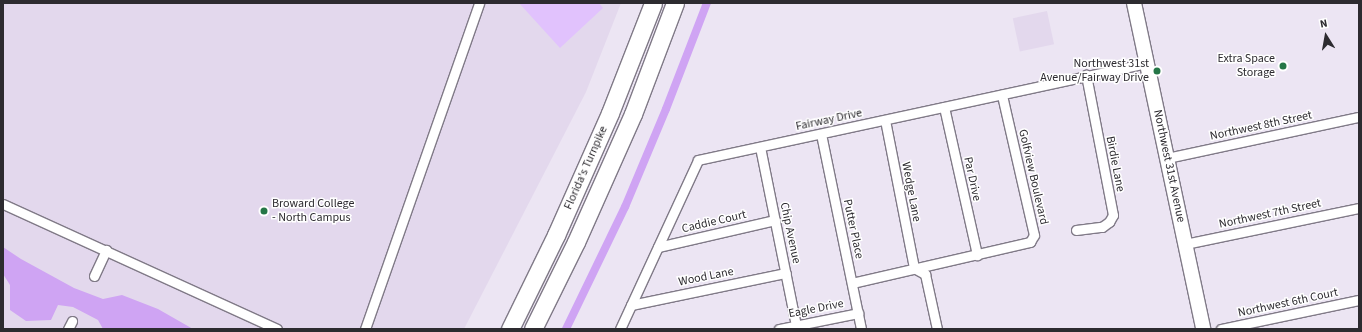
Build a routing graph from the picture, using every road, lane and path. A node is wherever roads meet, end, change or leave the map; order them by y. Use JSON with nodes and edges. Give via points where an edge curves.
{"nodes":[{"id":1,"x":479,"y":3,"type":"edge"},
{"id":2,"x":653,"y":3,"type":"edge"},
{"id":3,"x":675,"y":3,"type":"edge"},
{"id":4,"x":1134,"y":3,"type":"edge"},
{"id":5,"x":1147,"y":63,"type":"junction"},
{"id":6,"x":1086,"y":75,"type":"junction"},
{"id":7,"x":1002,"y":95,"type":"junction"},
{"id":8,"x":944,"y":107,"type":"junction"},
{"id":9,"x":1359,"y":117,"type":"edge"},
{"id":10,"x":885,"y":120,"type":"junction"},
{"id":11,"x":821,"y":134,"type":"junction"},
{"id":12,"x":760,"y":146,"type":"junction"},
{"id":13,"x":1168,"y":158,"type":"junction"},
{"id":14,"x":3,"y":204,"type":"edge"},
{"id":15,"x":1359,"y":208,"type":"edge"},
{"id":16,"x":775,"y":220,"type":"junction"},
{"id":17,"x":1076,"y":230,"type":"dead end"},
{"id":18,"x":1185,"y":244,"type":"junction"},
{"id":19,"x":658,"y":247,"type":"junction"},
{"id":20,"x":106,"y":250,"type":"junction"},
{"id":21,"x":977,"y":255,"type":"junction"},
{"id":22,"x":914,"y":268,"type":"junction"},
{"id":23,"x":786,"y":273,"type":"junction"},
{"id":24,"x":94,"y":276,"type":"dead end"},
{"id":25,"x":852,"y":283,"type":"junction"},
{"id":26,"x":1359,"y":300,"type":"edge"},
{"id":27,"x":631,"y":305,"type":"junction"},
{"id":28,"x":858,"y":313,"type":"junction"},
{"id":29,"x":796,"y":325,"type":"junction"},
{"id":30,"x":277,"y":329,"type":"edge"},
{"id":31,"x":365,"y":329,"type":"edge"},
{"id":32,"x":510,"y":329,"type":"edge"},
{"id":33,"x":533,"y":329,"type":"edge"},
{"id":34,"x":620,"y":329,"type":"edge"},
{"id":35,"x":779,"y":329,"type":"edge"},
{"id":36,"x":861,"y":329,"type":"edge"},
{"id":37,"x":937,"y":329,"type":"edge"},
{"id":38,"x":1203,"y":329,"type":"edge"},
{"id":39,"x":1221,"y":329,"type":"edge"}],
"edges":[{"from":1,"to":31,"type":"street"},
{"from":2,"to":32,"type":"highway","name":"Florida's Turnpike","via":[[610,113],[556,235]]},
{"from":3,"to":33,"type":"highway","name":"Florida's Turnpike","via":[[633,114],[576,242]]},
{"from":4,"to":5,"type":"main road","name":"Northwest 31st Avenue"},
{"from":5,"to":6,"type":"street","name":"Fairway Drive"},
{"from":5,"to":13,"type":"main road","name":"Northwest 31st Avenue"},
{"from":6,"to":7,"type":"street","name":"Fairway Drive"},
{"from":6,"to":17,"type":"street","name":"Birdie Lane","via":[[1113,215],[1102,227]]},
{"from":7,"to":8,"type":"street","name":"Fairway Drive"},
{"from":7,"to":21,"type":"street","name":"Golfview Boulevard","via":[[1034,235],[1030,242]]},
{"from":8,"to":10,"type":"street","name":"Fairway Drive"},
{"from":8,"to":21,"type":"street","name":"Par Drive"},
{"from":9,"to":13,"type":"street","name":"Northwest 8th Street"},
{"from":10,"to":11,"type":"street","name":"Fairway Drive"},
{"from":10,"to":22,"type":"street","name":"Wedge Lane"},
{"from":11,"to":12,"type":"street","name":"Fairway Drive"},
{"from":11,"to":25,"type":"street","name":"Putter Place"},
{"from":12,"to":16,"type":"street","name":"Chip Avenue"},
{"from":12,"to":19,"type":"street","name":"Fairway Drive","via":[[698,160]]},
{"from":13,"to":18,"type":"main road","name":"Northwest 31st Avenue"},
{"from":14,"to":20,"type":"street"},
{"from":15,"to":18,"type":"street","name":"Northwest 7th Street"},
{"from":16,"to":19,"type":"street","name":"Caddie Court"},
{"from":16,"to":23,"type":"street","name":"Chip Avenue"},
{"from":18,"to":38,"type":"main road","name":"Northwest 31st Avenue"},
{"from":19,"to":27,"type":"street","name":"Fairway Drive"},
{"from":20,"to":24,"type":"street"},
{"from":20,"to":30,"type":"street"},
{"from":21,"to":22,"type":"street","name":"Golfview Boulevard"},
{"from":22,"to":25,"type":"street","name":"Golfview Boulevard"},
{"from":22,"to":37,"type":"street","via":[[925,274]]},
{"from":23,"to":27,"type":"street","name":"Wood Lane"},
{"from":23,"to":29,"type":"street","name":"Chip Avenue"},
{"from":25,"to":28,"type":"street","name":"Putter Place"},
{"from":26,"to":39,"type":"street","name":"Northwest 6th Court"},
{"from":27,"to":34,"type":"street","name":"Fairway Drive"},
{"from":28,"to":29,"type":"street","name":"Eagle Drive"},
{"from":28,"to":36,"type":"street","name":"Putter Place"},
{"from":29,"to":35,"type":"street","name":"Eagle Drive"}]}
